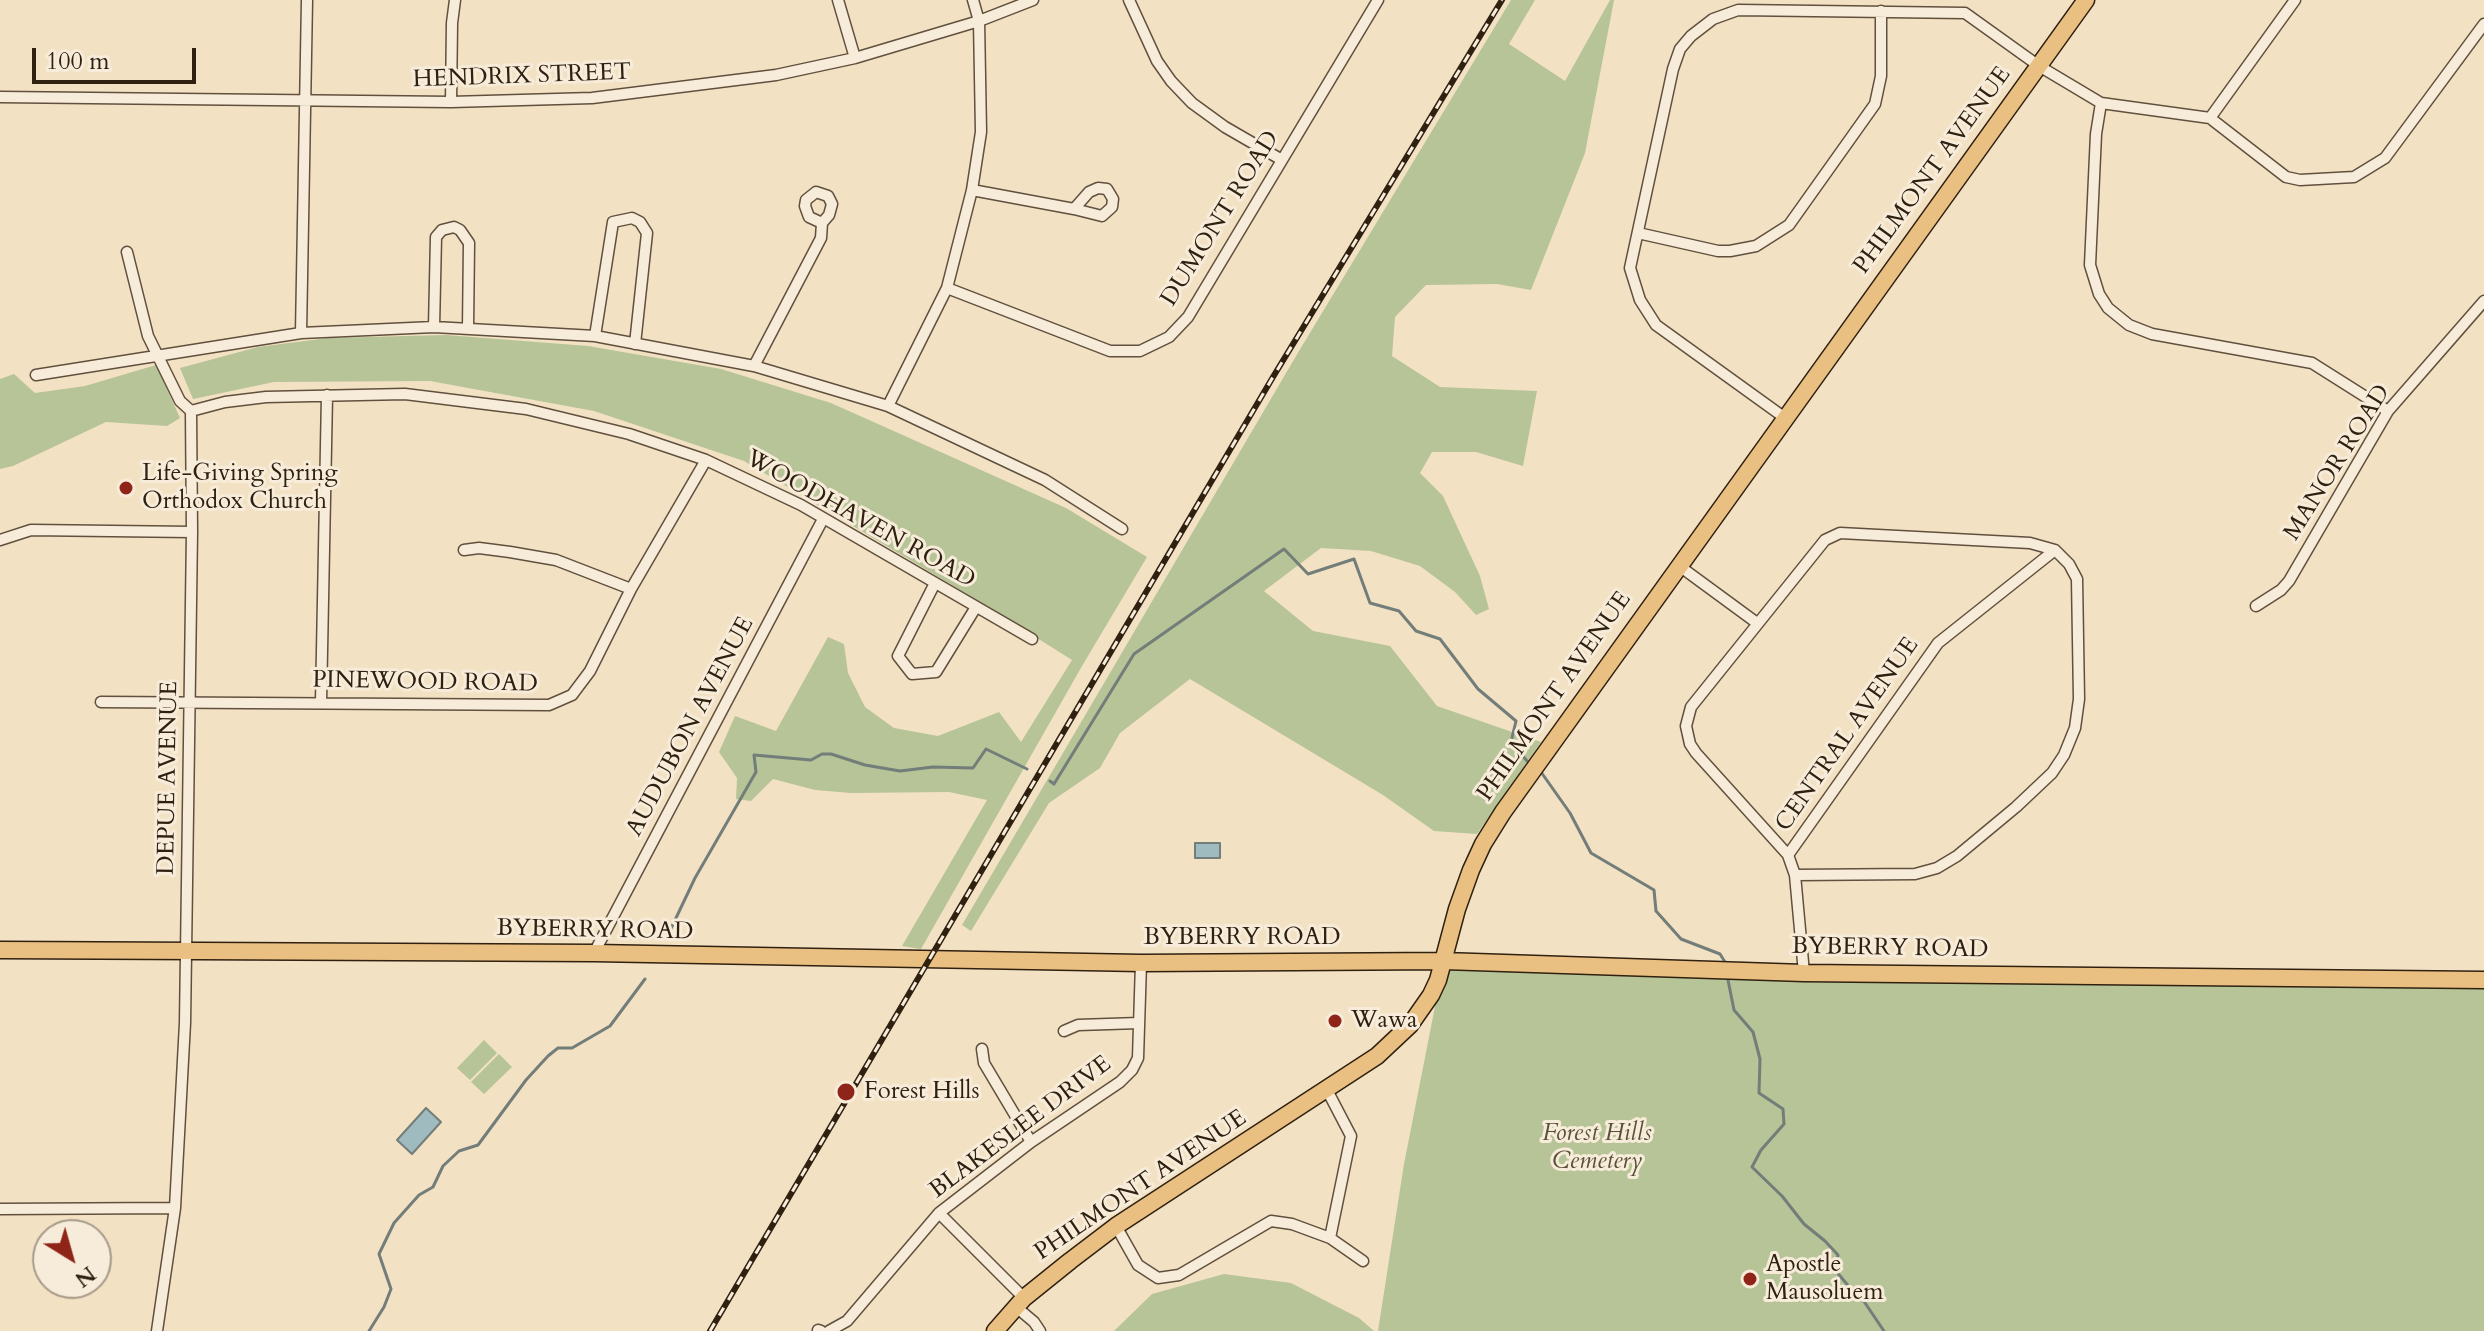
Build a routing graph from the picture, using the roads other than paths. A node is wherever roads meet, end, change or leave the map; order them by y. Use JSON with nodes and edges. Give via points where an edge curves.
{"nodes":[{"id":1,"x":307,"y":0,"type":"edge"},
{"id":2,"x":455,"y":0,"type":"edge"},
{"id":3,"x":838,"y":0,"type":"edge"},
{"id":4,"x":973,"y":0,"type":"edge"},
{"id":5,"x":1033,"y":0,"type":"edge"},
{"id":6,"x":1129,"y":0,"type":"edge"},
{"id":7,"x":1378,"y":0,"type":"edge"},
{"id":8,"x":2086,"y":0,"type":"edge"},
{"id":9,"x":2295,"y":0,"type":"edge"},
{"id":10,"x":1881,"y":11,"type":"junction"},
{"id":11,"x":979,"y":21,"type":"junction"},
{"id":12,"x":2484,"y":24,"type":"edge"},
{"id":13,"x":855,"y":58,"type":"junction"},
{"id":14,"x":2039,"y":66,"type":"junction"},
{"id":15,"x":0,"y":97,"type":"edge"},
{"id":16,"x":303,"y":101,"type":"junction"},
{"id":17,"x":451,"y":102,"type":"junction"},
{"id":18,"x":2101,"y":103,"type":"junction"},
{"id":19,"x":2210,"y":118,"type":"junction"},
{"id":20,"x":1282,"y":160,"type":"junction"},
{"id":21,"x":972,"y":190,"type":"junction"},
{"id":22,"x":1074,"y":209,"type":"dead end"},
{"id":23,"x":822,"y":223,"type":"dead end"},
{"id":24,"x":1638,"y":233,"type":"junction"},
{"id":25,"x":127,"y":252,"type":"dead end"},
{"id":26,"x":947,"y":288,"type":"junction"},
{"id":27,"x":2484,"y":301,"type":"edge"},
{"id":28,"x":434,"y":327,"type":"junction"},
{"id":29,"x":468,"y":329,"type":"junction"},
{"id":30,"x":301,"y":333,"type":"junction"},
{"id":31,"x":595,"y":336,"type":"junction"},
{"id":32,"x":635,"y":344,"type":"junction"},
{"id":33,"x":159,"y":357,"type":"junction"},
{"id":34,"x":754,"y":366,"type":"junction"},
{"id":35,"x":36,"y":375,"type":"dead end"},
{"id":36,"x":327,"y":395,"type":"junction"},
{"id":37,"x":888,"y":406,"type":"junction"},
{"id":38,"x":191,"y":411,"type":"junction"},
{"id":39,"x":2388,"y":411,"type":"junction"},
{"id":40,"x":1785,"y":418,"type":"junction"},
{"id":41,"x":706,"y":460,"type":"junction"},
{"id":42,"x":823,"y":519,"type":"junction"},
{"id":43,"x":1122,"y":529,"type":"dead end"},
{"id":44,"x":192,"y":532,"type":"junction"},
{"id":45,"x":0,"y":540,"type":"edge"},
{"id":46,"x":464,"y":550,"type":"dead end"},
{"id":47,"x":2055,"y":550,"type":"junction"},
{"id":48,"x":1678,"y":565,"type":"junction"},
{"id":49,"x":935,"y":583,"type":"junction"},
{"id":50,"x":631,"y":589,"type":"junction"},
{"id":51,"x":2256,"y":606,"type":"dead end"},
{"id":52,"x":976,"y":607,"type":"junction"},
{"id":53,"x":1757,"y":623,"type":"junction"},
{"id":54,"x":1032,"y":639,"type":"dead end"},
{"id":55,"x":190,"y":701,"type":"junction"},
{"id":56,"x":101,"y":702,"type":"dead end"},
{"id":57,"x":321,"y":702,"type":"junction"},
{"id":58,"x":1788,"y":855,"type":"junction"},
{"id":59,"x":1795,"y":875,"type":"junction"},
{"id":60,"x":0,"y":950,"type":"edge"},
{"id":61,"x":186,"y":951,"type":"junction"},
{"id":62,"x":594,"y":953,"type":"junction"},
{"id":63,"x":1444,"y":961,"type":"junction"},
{"id":64,"x":1141,"y":963,"type":"junction"},
{"id":65,"x":1804,"y":973,"type":"junction"},
{"id":66,"x":2484,"y":980,"type":"edge"},
{"id":67,"x":1139,"y":1023,"type":"junction"},
{"id":68,"x":1064,"y":1031,"type":"dead end"},
{"id":69,"x":982,"y":1049,"type":"dead end"},
{"id":70,"x":1327,"y":1090,"type":"junction"},
{"id":71,"x":1031,"y":1142,"type":"junction"},
{"id":72,"x":175,"y":1208,"type":"junction"},
{"id":73,"x":0,"y":1209,"type":"edge"},
{"id":74,"x":939,"y":1213,"type":"junction"},
{"id":75,"x":1116,"y":1226,"type":"junction"},
{"id":76,"x":1330,"y":1238,"type":"junction"},
{"id":77,"x":1363,"y":1261,"type":"dead end"},
{"id":78,"x":1020,"y":1302,"type":"junction"},
{"id":79,"x":157,"y":1331,"type":"edge"},
{"id":80,"x":829,"y":1331,"type":"edge"},
{"id":81,"x":995,"y":1331,"type":"edge"},
{"id":82,"x":1040,"y":1331,"type":"edge"}],
"edges":[{"from":1,"to":16,"type":"street"},
{"from":2,"to":17,"type":"street"},
{"from":3,"to":13,"type":"street"},
{"from":4,"to":11,"type":"street"},
{"from":5,"to":11,"type":"street","name":"HENDRIX STREET"},
{"from":6,"to":20,"type":"street","via":[[1157,61],[1192,103]]},
{"from":7,"to":20,"type":"street","name":"DUMONT ROAD"},
{"from":8,"to":14,"type":"main road","name":"PHILMONT AVENUE"},
{"from":9,"to":19,"type":"street"},
{"from":10,"to":14,"type":"street","via":[[1965,13]]},
{"from":10,"to":24,"type":"street","via":[[1881,76],[1875,104],[1789,225],[1756,246],[1730,251]]},
{"from":10,"to":24,"type":"street","via":[[1738,10],[1713,19],[1691,36],[1673,69]]},
{"from":11,"to":13,"type":"street","name":"HENDRIX STREET"},
{"from":11,"to":21,"type":"street","via":[[981,132]]},
{"from":12,"to":19,"type":"street","via":[[2385,158],[2354,177],[2286,177]]},
{"from":13,"to":17,"type":"street","name":"HENDRIX STREET","via":[[650,93]]},
{"from":14,"to":18,"type":"street"},
{"from":14,"to":40,"type":"main road","name":"PHILMONT AVENUE"},
{"from":15,"to":16,"type":"street","name":"HENDRIX STREET"},
{"from":16,"to":17,"type":"street","name":"HENDRIX STREET"},
{"from":16,"to":30,"type":"street"},
{"from":18,"to":19,"type":"street"},
{"from":18,"to":39,"type":"street","via":[[2090,265],[2108,308],[2152,334],[2312,363]]},
{"from":20,"to":26,"type":"street","name":"DUMONT ROAD","via":[[1188,317],[1169,337],[1140,351],[1110,351]]},
{"from":21,"to":22,"type":"street"},
{"from":21,"to":26,"type":"street"},
{"from":23,"to":34,"type":"street","via":[[821,238]]},
{"from":24,"to":40,"type":"street","via":[[1630,268],[1656,325]]},
{"from":25,"to":33,"type":"street","via":[[148,336]]},
{"from":26,"to":37,"type":"street"},
{"from":27,"to":39,"type":"street","name":"MANOR ROAD"},
{"from":28,"to":29,"type":"street"},
{"from":28,"to":29,"type":"street","via":[[436,237],[454,227],[469,243]]},
{"from":28,"to":30,"type":"street"},
{"from":29,"to":31,"type":"street"},
{"from":30,"to":33,"type":"street"},
{"from":31,"to":32,"type":"street"},
{"from":31,"to":32,"type":"street","via":[[613,222],[632,218],[647,233]]},
{"from":32,"to":34,"type":"street"},
{"from":33,"to":35,"type":"street"},
{"from":33,"to":38,"type":"street","via":[[180,401]]},
{"from":34,"to":37,"type":"street"},
{"from":36,"to":38,"type":"street","name":"WOODHAVEN ROAD","via":[[266,397]]},
{"from":36,"to":41,"type":"street","name":"WOODHAVEN ROAD","via":[[405,394],[526,409],[629,434]]},
{"from":36,"to":57,"type":"street"},
{"from":37,"to":43,"type":"street","via":[[1045,480]]},
{"from":38,"to":44,"type":"street","name":"DEPUE AVENUE"},
{"from":39,"to":51,"type":"street","name":"MANOR ROAD","via":[[2289,581]]},
{"from":40,"to":48,"type":"main road","name":"PHILMONT AVENUE"},
{"from":41,"to":42,"type":"street","name":"WOODHAVEN ROAD"},
{"from":41,"to":50,"type":"street","name":"PINEWOOD ROAD"},
{"from":42,"to":49,"type":"street","name":"WOODHAVEN ROAD"},
{"from":42,"to":62,"type":"street","name":"AUDUBON AVENUE"},
{"from":44,"to":45,"type":"street","via":[[31,530]]},
{"from":44,"to":55,"type":"street","name":"DEPUE AVENUE"},
{"from":46,"to":50,"type":"street","via":[[556,560]]},
{"from":47,"to":53,"type":"street","via":[[2030,543],[1840,533],[1825,540]]},
{"from":47,"to":58,"type":"street","name":"CENTRAL AVENUE","via":[[1938,643]]},
{"from":47,"to":59,"type":"street","via":[[2077,579],[2079,699],[2075,728],[2052,773],[1937,868],[1915,874]]},
{"from":48,"to":53,"type":"street"},
{"from":48,"to":63,"type":"main road","name":"PHILMONT AVENUE","via":[[1483,844],[1457,909]]},
{"from":49,"to":52,"type":"street","name":"WOODHAVEN ROAD"},
{"from":49,"to":52,"type":"street","via":[[898,656],[912,674],[936,672]]},
{"from":50,"to":57,"type":"street","name":"PINEWOOD ROAD","via":[[590,671],[572,695],[549,705]]},
{"from":52,"to":54,"type":"street","name":"WOODHAVEN ROAD"},
{"from":53,"to":58,"type":"street","via":[[1691,707],[1686,726],[1696,753]]},
{"from":55,"to":56,"type":"street","name":"PINEWOOD ROAD"},
{"from":55,"to":57,"type":"street","name":"PINEWOOD ROAD"},
{"from":55,"to":61,"type":"street","name":"DEPUE AVENUE"},
{"from":58,"to":59,"type":"street"},
{"from":59,"to":65,"type":"street"},
{"from":60,"to":61,"type":"main road","name":"BYBERRY ROAD"},
{"from":61,"to":62,"type":"main road","name":"BYBERRY ROAD"},
{"from":61,"to":72,"type":"street","name":"DEPUE AVENUE"},
{"from":62,"to":64,"type":"main road","name":"BYBERRY ROAD"},
{"from":63,"to":64,"type":"main road","name":"BYBERRY ROAD"},
{"from":63,"to":65,"type":"main road","name":"BYBERRY ROAD"},
{"from":63,"to":70,"type":"main road","name":"PHILMONT AVENUE","via":[[1431,995],[1401,1035]]},
{"from":64,"to":67,"type":"street","name":"BLAKESLEE DRIVE"},
{"from":65,"to":66,"type":"main road","name":"BYBERRY ROAD"},
{"from":67,"to":68,"type":"street","via":[[1078,1025]]},
{"from":67,"to":71,"type":"street","name":"BLAKESLEE DRIVE","via":[[1138,1058],[1132,1070]]},
{"from":69,"to":71,"type":"street","via":[[984,1063]]},
{"from":70,"to":75,"type":"main road","name":"PHILMONT AVENUE"},
{"from":70,"to":76,"type":"street","via":[[1351,1136]]},
{"from":71,"to":74,"type":"street","name":"BLAKESLEE DRIVE"},
{"from":72,"to":73,"type":"street"},
{"from":72,"to":79,"type":"street","name":"DEPUE AVENUE"},
{"from":74,"to":78,"type":"street"},
{"from":74,"to":80,"type":"street","name":"BLAKESLEE DRIVE","via":[[847,1321]]},
{"from":75,"to":76,"type":"street","via":[[1138,1265],[1158,1278],[1179,1275],[1271,1221]]},
{"from":75,"to":78,"type":"main road","name":"PHILMONT AVENUE"},
{"from":76,"to":77,"type":"street"},
{"from":78,"to":81,"type":"main road","name":"PHILMONT AVENUE"},
{"from":78,"to":82,"type":"street"}]}
